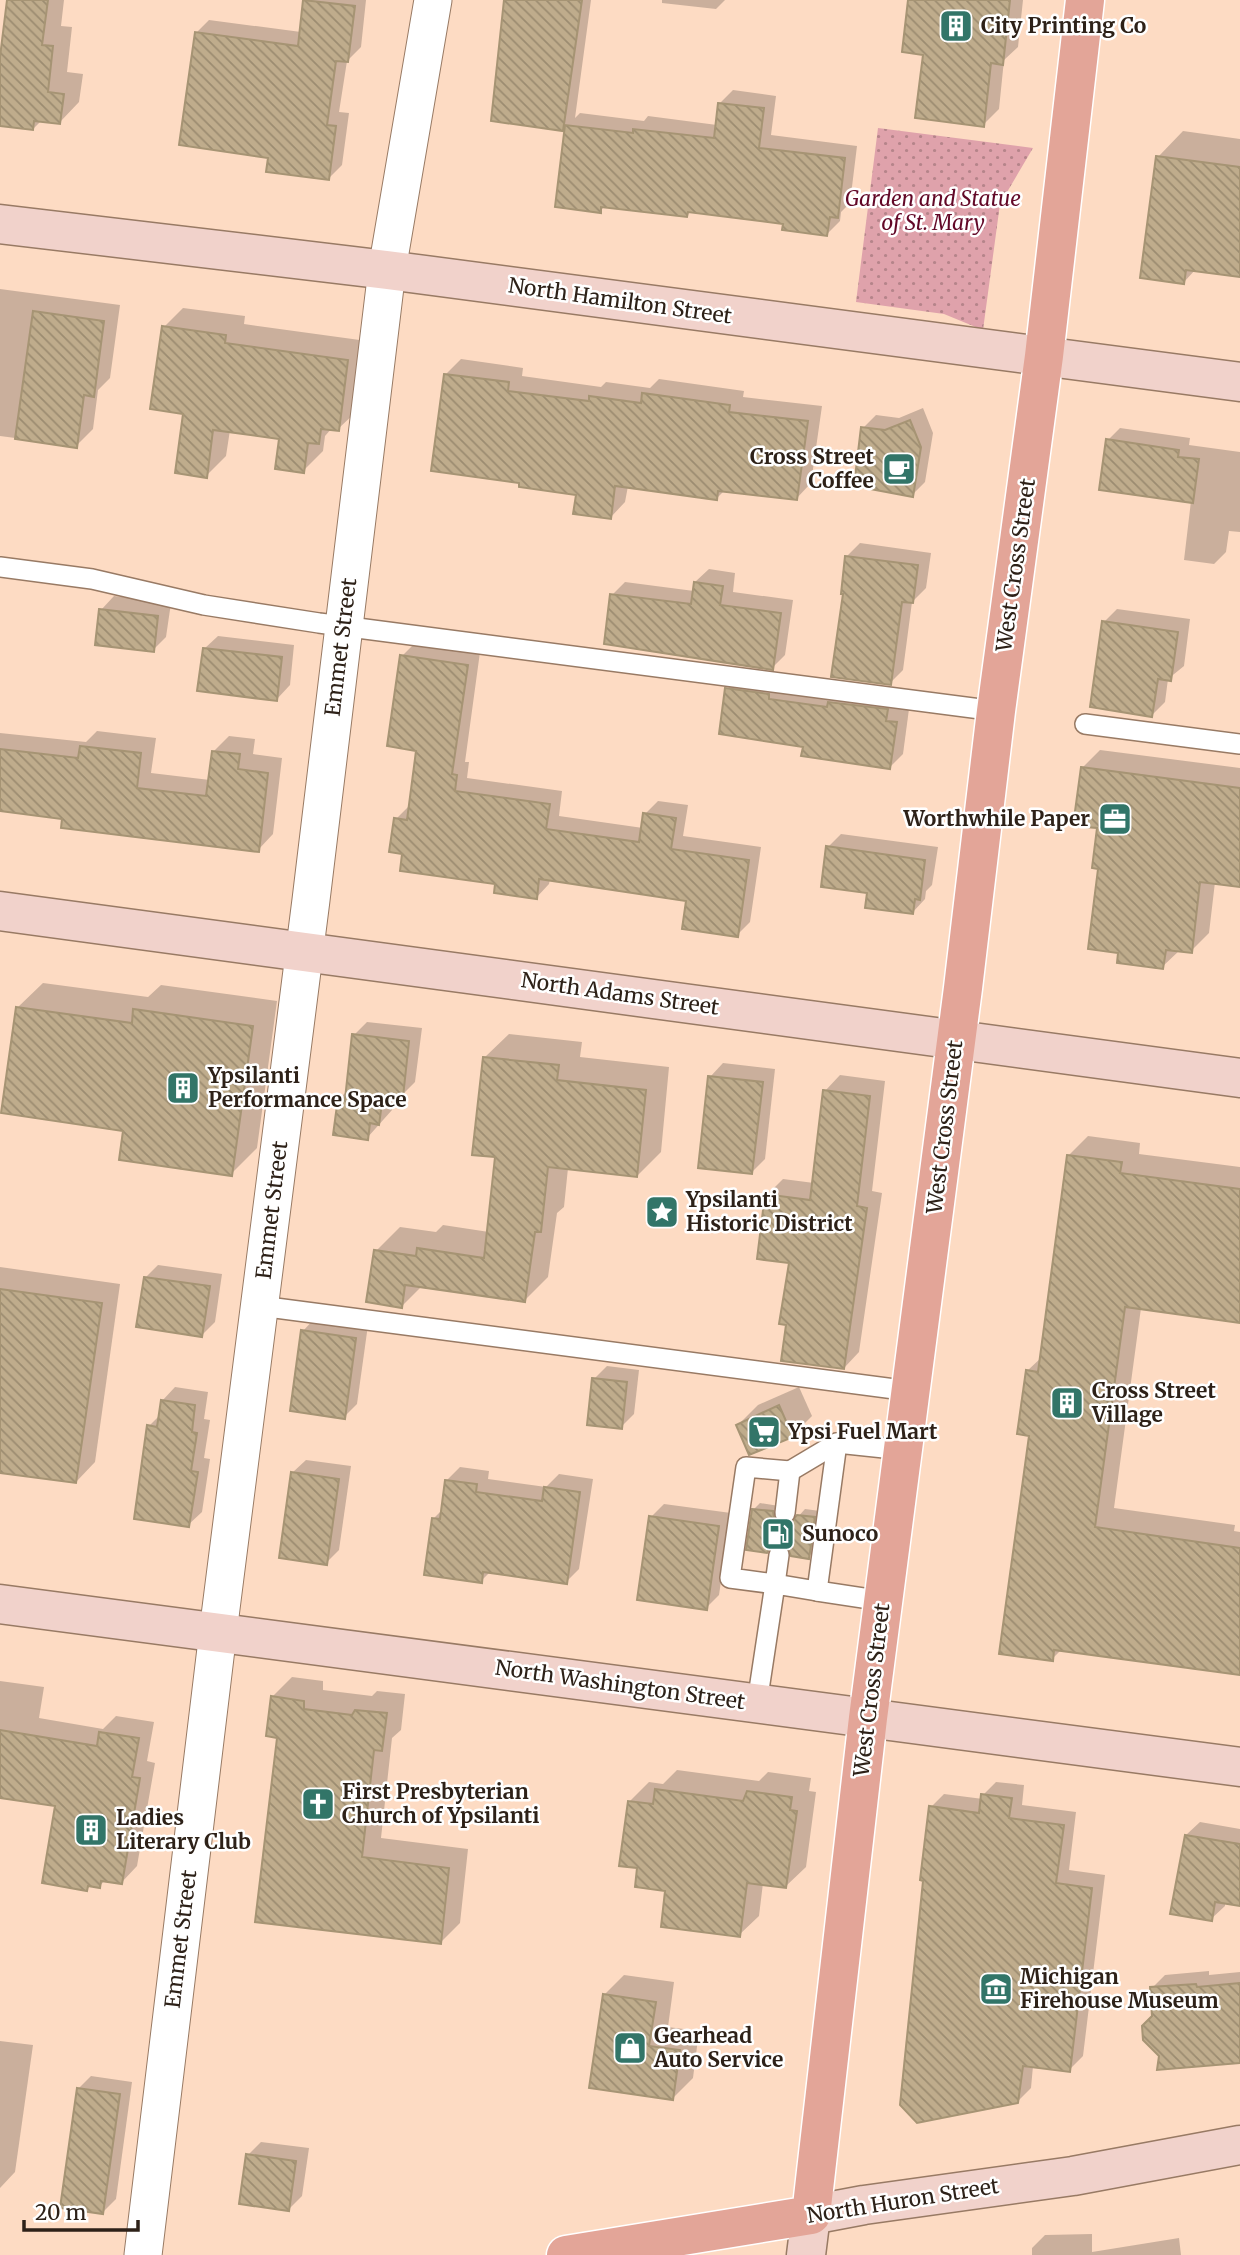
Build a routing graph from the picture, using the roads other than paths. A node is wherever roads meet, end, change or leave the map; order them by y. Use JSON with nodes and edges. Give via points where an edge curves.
{"nodes":[{"id":1,"x":433,"y":0,"type":"edge"},
{"id":2,"x":1086,"y":0,"type":"edge"},
{"id":3,"x":0,"y":224,"type":"edge"},
{"id":4,"x":387,"y":270,"type":"junction"},
{"id":5,"x":1044,"y":356,"type":"junction"},
{"id":6,"x":1240,"y":382,"type":"edge"},
{"id":7,"x":0,"y":567,"type":"edge"},
{"id":8,"x":344,"y":626,"type":"junction"},
{"id":9,"x":996,"y":711,"type":"junction"},
{"id":10,"x":1085,"y":724,"type":"dead end"},
{"id":11,"x":1240,"y":744,"type":"edge"},
{"id":12,"x":0,"y":911,"type":"edge"},
{"id":13,"x":305,"y":951,"type":"junction"},
{"id":14,"x":956,"y":1040,"type":"junction"},
{"id":15,"x":1240,"y":1078,"type":"edge"},
{"id":16,"x":260,"y":1306,"type":"junction"},
{"id":17,"x":910,"y":1391,"type":"junction"},
{"id":18,"x":837,"y":1443,"type":"junction"},
{"id":19,"x":903,"y":1450,"type":"junction"},
{"id":20,"x":790,"y":1471,"type":"junction"},
{"id":21,"x":785,"y":1513,"type":"dead end"},
{"id":22,"x":779,"y":1555,"type":"dead end"},
{"id":23,"x":775,"y":1584,"type":"junction"},
{"id":24,"x":817,"y":1591,"type":"junction"},
{"id":25,"x":883,"y":1601,"type":"junction"},
{"id":26,"x":0,"y":1604,"type":"edge"},
{"id":27,"x":218,"y":1632,"type":"junction"},
{"id":28,"x":757,"y":1703,"type":"junction"},
{"id":29,"x":868,"y":1718,"type":"junction"},
{"id":30,"x":1240,"y":1767,"type":"edge"},
{"id":31,"x":1240,"y":2145,"type":"edge"},
{"id":32,"x":811,"y":2215,"type":"junction"},
{"id":33,"x":143,"y":2255,"type":"edge"},
{"id":34,"x":566,"y":2255,"type":"edge"},
{"id":35,"x":806,"y":2255,"type":"edge"}],
"edges":[{"from":1,"to":4,"type":"street","name":"Emmet Street"},
{"from":2,"to":5,"type":"main road","name":"West Cross Street"},
{"from":3,"to":4,"type":"street","name":"North Hamilton Street"},
{"from":4,"to":5,"type":"street","name":"North Hamilton Street"},
{"from":4,"to":8,"type":"street","name":"Emmet Street"},
{"from":5,"to":6,"type":"street","name":"North Hamilton Street"},
{"from":5,"to":9,"type":"main road","name":"West Cross Street"},
{"from":7,"to":8,"type":"lane","via":[[92,579],[204,605]]},
{"from":8,"to":9,"type":"lane"},
{"from":8,"to":13,"type":"street","name":"Emmet Street"},
{"from":9,"to":14,"type":"main road","name":"West Cross Street"},
{"from":10,"to":11,"type":"lane"},
{"from":12,"to":13,"type":"street","name":"North Adams Street"},
{"from":13,"to":14,"type":"street","name":"North Adams Street"},
{"from":13,"to":16,"type":"street","name":"Emmet Street"},
{"from":14,"to":15,"type":"street","name":"North Adams Street"},
{"from":14,"to":17,"type":"main road","name":"West Cross Street"},
{"from":16,"to":17,"type":"lane"},
{"from":16,"to":27,"type":"street","name":"Emmet Street"},
{"from":17,"to":19,"type":"main road","name":"West Cross Street"},
{"from":18,"to":19,"type":"lane"},
{"from":18,"to":20,"type":"lane"},
{"from":18,"to":24,"type":"lane"},
{"from":19,"to":25,"type":"main road","name":"West Cross Street"},
{"from":20,"to":21,"type":"lane"},
{"from":20,"to":23,"type":"lane","via":[[746,1466],[730,1578]]},
{"from":22,"to":23,"type":"lane"},
{"from":23,"to":24,"type":"lane"},
{"from":23,"to":28,"type":"lane"},
{"from":24,"to":25,"type":"lane"},
{"from":25,"to":29,"type":"main road","name":"West Cross Street"},
{"from":26,"to":27,"type":"street","name":"North Washington Street"},
{"from":27,"to":28,"type":"street","name":"North Washington Street"},
{"from":27,"to":33,"type":"street","name":"Emmet Street"},
{"from":28,"to":29,"type":"street","name":"North Washington Street"},
{"from":29,"to":30,"type":"street","name":"North Washington Street"},
{"from":29,"to":32,"type":"main road","name":"West Cross Street"},
{"from":31,"to":32,"type":"street","name":"North Huron Street","via":[[1073,2176]]},
{"from":32,"to":34,"type":"main road","name":"North Huron Street"},
{"from":32,"to":35,"type":"street","name":"West Cross Street"}]}
